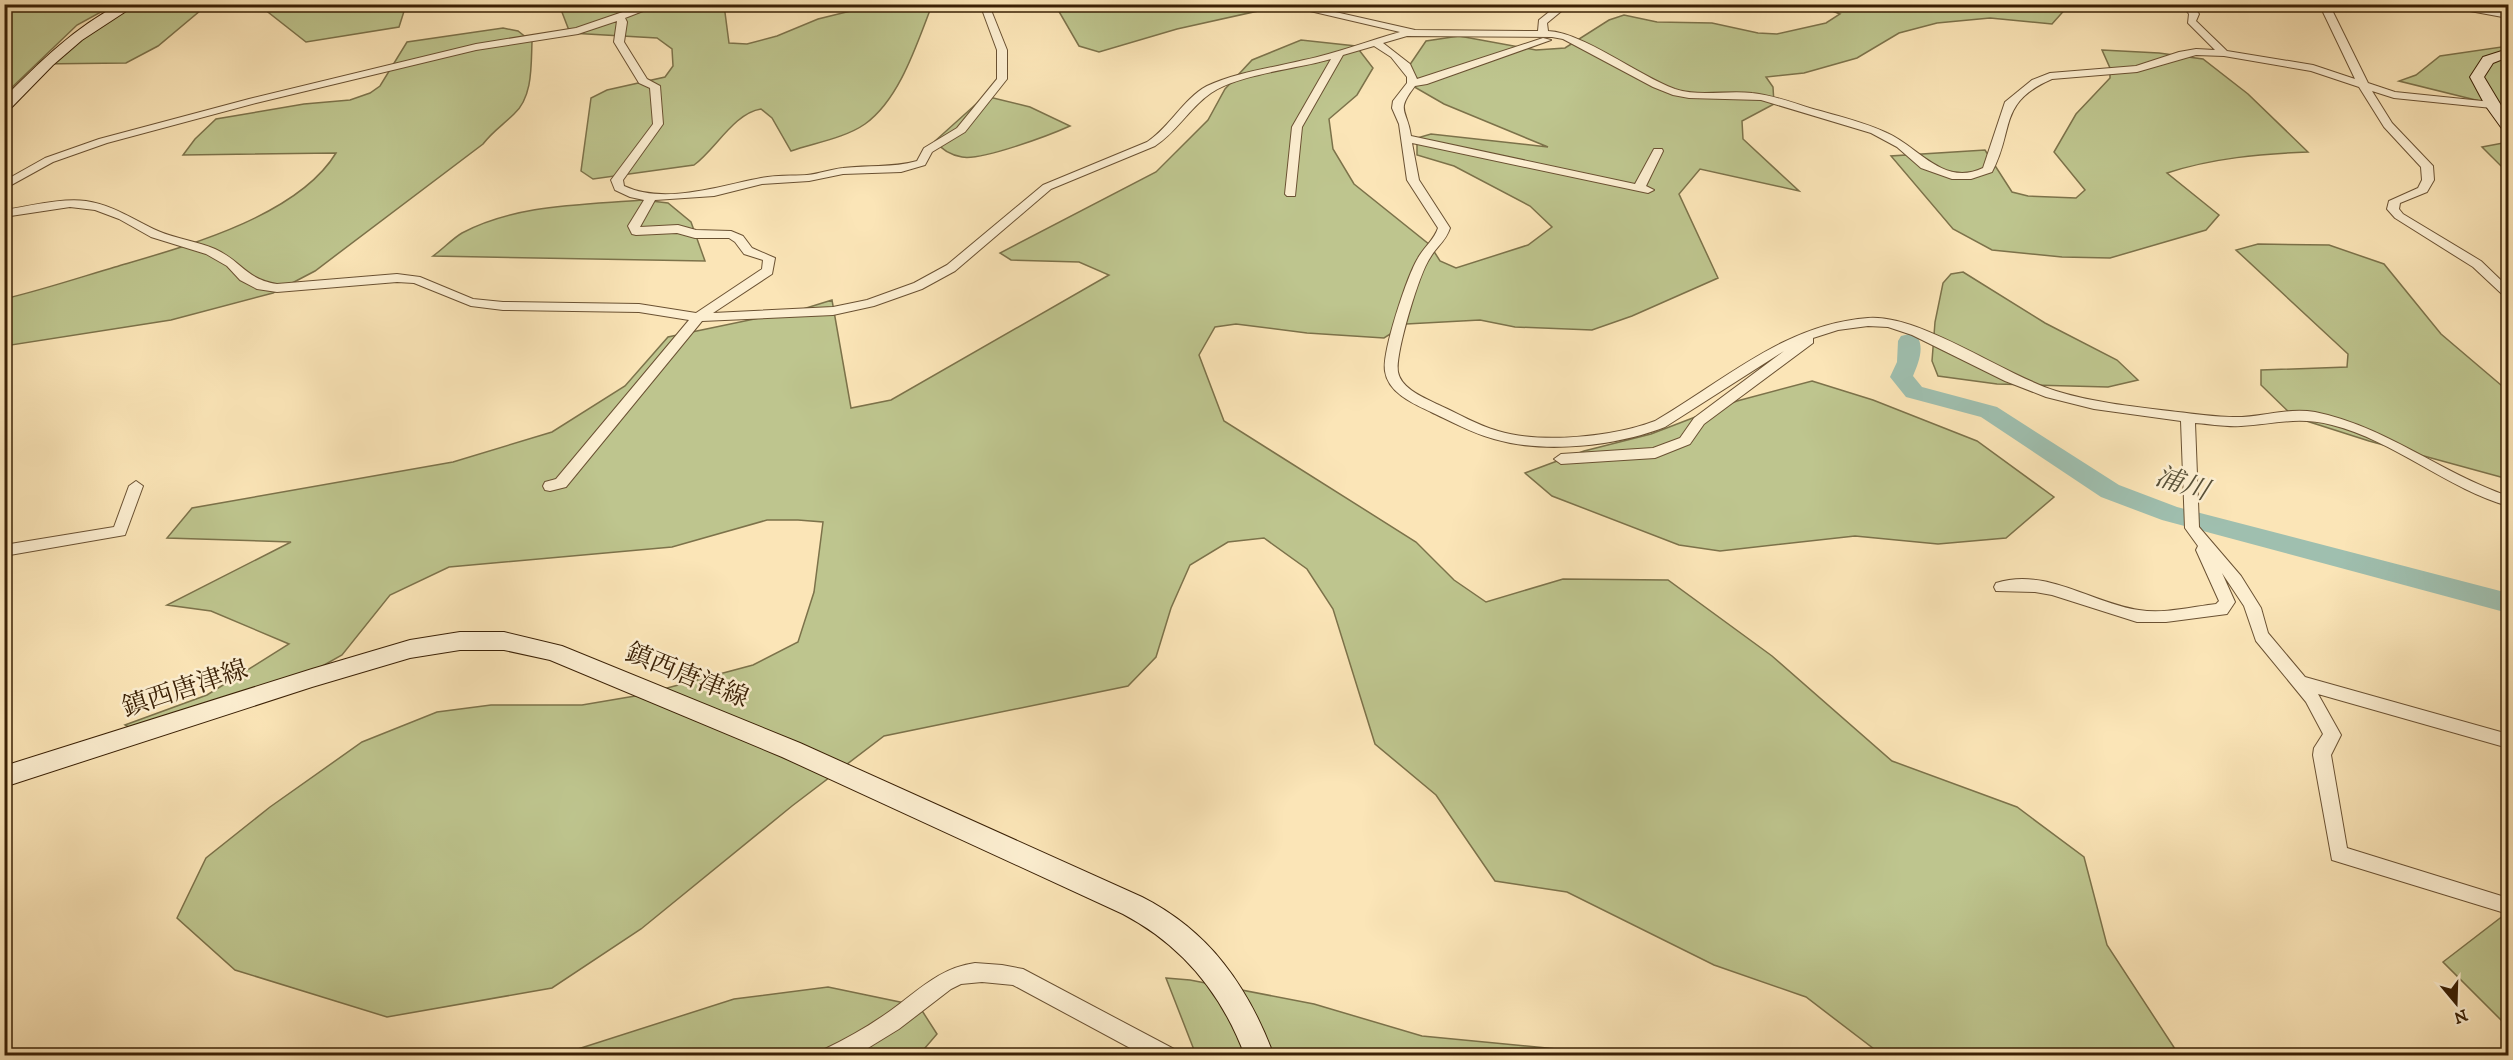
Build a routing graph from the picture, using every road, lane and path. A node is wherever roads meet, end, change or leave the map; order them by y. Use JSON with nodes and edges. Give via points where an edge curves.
{"nodes":[{"id":1,"x":131,"y":4,"type":"edge"},
{"id":2,"x":657,"y":4,"type":"edge"},
{"id":3,"x":1284,"y":4,"type":"edge"},
{"id":4,"x":1566,"y":4,"type":"edge"},
{"id":5,"x":2186,"y":4,"type":"edge"},
{"id":6,"x":2318,"y":4,"type":"edge"},
{"id":7,"x":2360,"y":4,"type":"edge"},
{"id":8,"x":2401,"y":4,"type":"edge"},
{"id":9,"x":984,"y":5,"type":"edge"},
{"id":10,"x":2329,"y":8,"type":"junction"},
{"id":11,"x":2508,"y":15,"type":"edge"},
{"id":12,"x":620,"y":18,"type":"junction"},
{"id":13,"x":1414,"y":33,"type":"junction"},
{"id":14,"x":1544,"y":34,"type":"junction"},
{"id":15,"x":1559,"y":35,"type":"junction"},
{"id":16,"x":1375,"y":42,"type":"junction"},
{"id":17,"x":1339,"y":53,"type":"junction"},
{"id":18,"x":2224,"y":53,"type":"junction"},
{"id":19,"x":2508,"y":53,"type":"edge"},
{"id":20,"x":1412,"y":83,"type":"junction"},
{"id":21,"x":2366,"y":87,"type":"junction"},
{"id":22,"x":2492,"y":105,"type":"junction"},
{"id":23,"x":4,"y":107,"type":"edge"},
{"id":24,"x":2508,"y":127,"type":"edge"},
{"id":25,"x":1406,"y":138,"type":"junction"},
{"id":26,"x":1658,"y":151,"type":"dead end"},
{"id":27,"x":4,"y":186,"type":"edge"},
{"id":28,"x":1291,"y":194,"type":"dead end"},
{"id":29,"x":651,"y":197,"type":"junction"},
{"id":30,"x":4,"y":214,"type":"edge"},
{"id":31,"x":2507,"y":291,"type":"edge"},
{"id":32,"x":698,"y":316,"type":"junction"},
{"id":33,"x":1811,"y":333,"type":"junction"},
{"id":34,"x":2187,"y":417,"type":"junction"},
{"id":35,"x":1561,"y":459,"type":"dead end"},
{"id":36,"x":136,"y":486,"type":"dead end"},
{"id":37,"x":550,"y":486,"type":"dead end"},
{"id":38,"x":2508,"y":501,"type":"edge"},
{"id":39,"x":2201,"y":541,"type":"junction"},
{"id":40,"x":4,"y":551,"type":"edge"},
{"id":41,"x":2002,"y":587,"type":"dead end"},
{"id":42,"x":2300,"y":682,"type":"junction"},
{"id":43,"x":2508,"y":741,"type":"edge"},
{"id":44,"x":4,"y":777,"type":"edge"},
{"id":45,"x":2508,"y":906,"type":"edge"},
{"id":46,"x":832,"y":1056,"type":"edge"},
{"id":47,"x":1167,"y":1056,"type":"edge"},
{"id":48,"x":1260,"y":1056,"type":"edge"}],
"edges":[{"from":1,"to":23,"type":"main road","via":[[77,35]]},
{"from":2,"to":12,"type":"street"},
{"from":3,"to":13,"type":"street"},
{"from":4,"to":14,"type":"street","via":[[1542,22]]},
{"from":5,"to":18,"type":"street","via":[[2194,14],[2192,21]]},
{"from":6,"to":10,"type":"street"},
{"from":7,"to":10,"type":"street"},
{"from":8,"to":11,"type":"street","via":[[2470,8]]},
{"from":9,"to":29,"type":"street","via":[[1001,42],[1005,70],[1002,79],[961,130],[928,150],[921,163],[762,181],[714,193]]},
{"from":10,"to":21,"type":"street"},
{"from":12,"to":27,"type":"street","via":[[560,36],[476,47],[122,136],[49,160]]},
{"from":12,"to":29,"type":"street","via":[[619,42],[643,81],[655,86],[658,124],[617,180],[620,188]]},
{"from":13,"to":14,"type":"street"},
{"from":13,"to":16,"type":"street"},
{"from":14,"to":15,"type":"street"},
{"from":15,"to":18,"type":"street","via":[[1673,91],[1762,97],[1875,131],[1930,168],[1966,177],[1988,170],[2010,102],[2036,82],[2050,76],[2136,69],[2196,52]]},
{"from":15,"to":20,"type":"street"},
{"from":16,"to":17,"type":"street"},
{"from":16,"to":20,"type":"street","via":[[1406,66]]},
{"from":17,"to":28,"type":"street","via":[[1297,127]]},
{"from":17,"to":32,"type":"street","via":[[1210,88],[1165,135],[1047,187],[951,268],[918,286],[833,311]]},
{"from":18,"to":21,"type":"street","via":[[2313,68]]},
{"from":19,"to":22,"type":"main road","via":[[2493,56],[2482,64],[2477,77]]},
{"from":20,"to":25,"type":"street","via":[[1397,108]]},
{"from":21,"to":22,"type":"street","via":[[2410,98]]},
{"from":21,"to":31,"type":"street","via":[[2388,125],[2427,166],[2428,180],[2423,190],[2395,201],[2392,209],[2477,264]]},
{"from":22,"to":24,"type":"main road"},
{"from":25,"to":26,"type":"street","via":[[1643,189]]},
{"from":25,"to":33,"type":"street","via":[[1413,180],[1444,228],[1442,239],[1421,261],[1390,371],[1405,392],[1476,428],[1527,441],[1634,433],[1658,425],[1755,361]]},
{"from":29,"to":32,"type":"street","via":[[634,226],[636,231],[678,229],[695,234],[731,235],[739,238],[748,251],[769,258],[768,271]]},
{"from":30,"to":32,"type":"street","via":[[70,204],[99,208],[155,234],[210,251],[257,285],[277,288],[416,279],[471,302],[492,305],[639,309]]},
{"from":32,"to":37,"type":"street","via":[[561,483]]},
{"from":33,"to":34,"type":"street","via":[[1867,322],[1896,325],[2051,394]]},
{"from":33,"to":35,"type":"street","via":[[1811,338],[1699,421],[1685,441],[1655,453]]},
{"from":34,"to":38,"type":"street","via":[[2245,423],[2288,415],[2329,419],[2376,437],[2464,485]]},
{"from":34,"to":39,"type":"street","via":[[2192,528]]},
{"from":36,"to":40,"type":"street","via":[[120,531]]},
{"from":39,"to":41,"type":"street","via":[[2227,603],[2221,610],[2138,616],[2017,583]]},
{"from":39,"to":42,"type":"street","via":[[2226,566],[2253,608],[2255,626]]},
{"from":42,"to":43,"type":"street"},
{"from":42,"to":45,"type":"street","via":[[2326,718],[2332,735],[2322,755],[2340,854]]},
{"from":44,"to":48,"type":"main road","name":"鎮西唐津線","via":[[410,649],[460,641],[504,641],[554,652],[780,746],[1113,895],[1164,923],[1202,954],[1231,994],[1251,1029]]},
{"from":46,"to":47,"type":"street","via":[[861,1043],[937,984],[962,974],[989,972],[1016,976]]}]}
